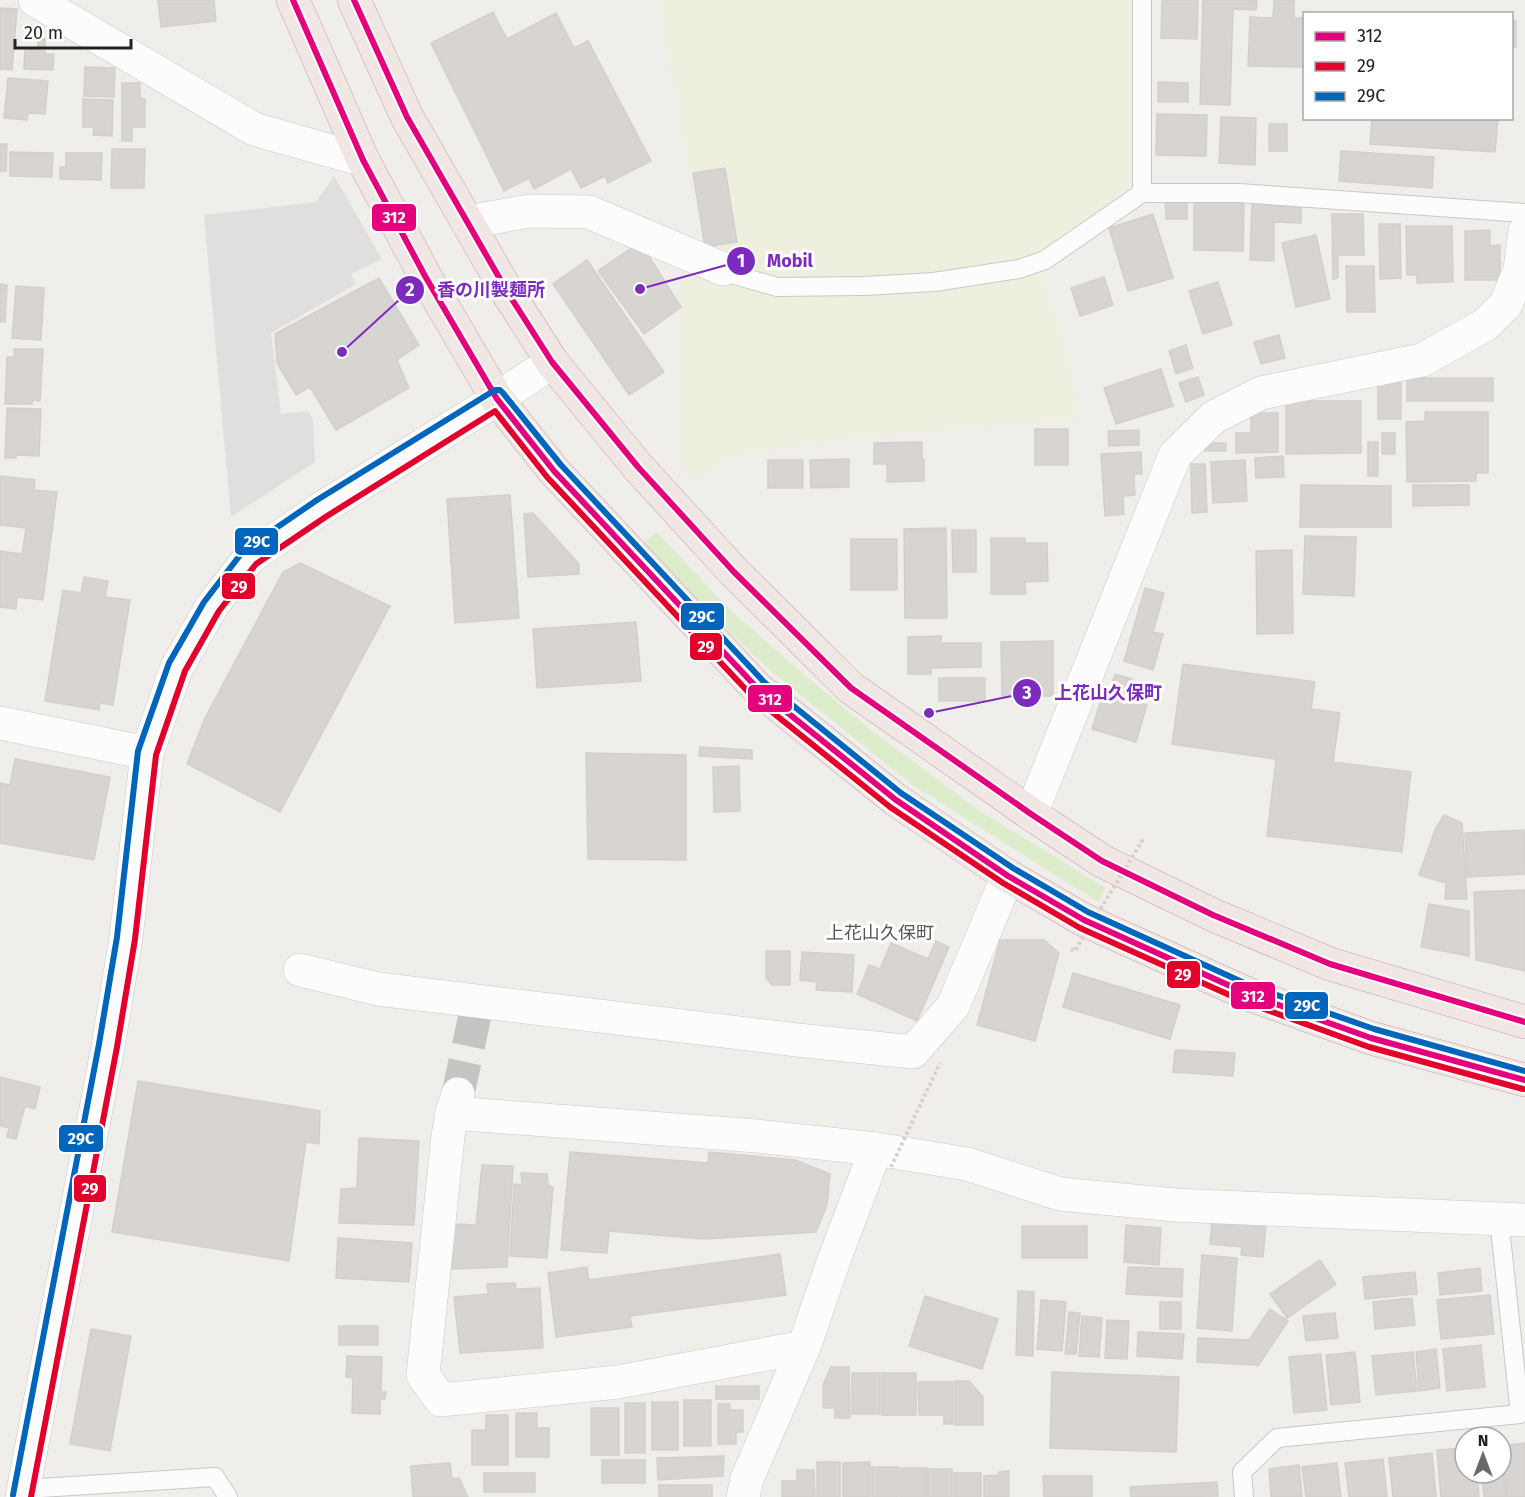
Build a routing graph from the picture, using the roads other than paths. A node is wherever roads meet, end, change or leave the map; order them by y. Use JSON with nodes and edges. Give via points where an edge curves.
{"nodes":[{"id":1,"x":35,"y":0,"type":"edge"},
{"id":2,"x":293,"y":0,"type":"edge"},
{"id":3,"x":354,"y":0,"type":"edge"},
{"id":4,"x":1142,"y":0,"type":"edge"},
{"id":5,"x":363,"y":160,"type":"junction"},
{"id":6,"x":1142,"y":193,"type":"junction"},
{"id":7,"x":1525,"y":213,"type":"edge"},
{"id":8,"x":467,"y":222,"type":"junction"},
{"id":9,"x":1525,"y":231,"type":"edge"},
{"id":10,"x":723,"y":269,"type":"joint"},
{"id":11,"x":552,"y":362,"type":"junction"},
{"id":12,"x":497,"y":399,"type":"junction"},
{"id":13,"x":0,"y":723,"type":"edge"},
{"id":14,"x":147,"y":753,"type":"junction"},
{"id":15,"x":1031,"y":814,"type":"junction"},
{"id":16,"x":1008,"y":876,"type":"junction"},
{"id":17,"x":300,"y":970,"type":"dead end"},
{"id":18,"x":1525,"y":1022,"type":"edge"},
{"id":19,"x":1525,"y":1080,"type":"edge"},
{"id":20,"x":884,"y":1158,"type":"junction"},
{"id":21,"x":1512,"y":1219,"type":"edge"},
{"id":22,"x":804,"y":1347,"type":"junction"},
{"id":23,"x":23,"y":1493,"type":"edge"},
{"id":24,"x":228,"y":1497,"type":"edge"},
{"id":25,"x":743,"y":1497,"type":"edge"},
{"id":26,"x":1244,"y":1497,"type":"edge"}],
"edges":[{"from":1,"to":5,"type":"street","via":[[254,129]]},
{"from":2,"to":5,"type":"highway"},
{"from":3,"to":8,"type":"highway","via":[[407,117]]},
{"from":4,"to":6,"type":"lane"},
{"from":5,"to":12,"type":"highway"},
{"from":6,"to":7,"type":"lane","via":[[1239,193]]},
{"from":6,"to":10,"type":"lane","via":[[1045,260],[1019,269],[934,282],[777,287]]},
{"from":8,"to":10,"type":"street","via":[[530,211],[589,212]]},
{"from":8,"to":11,"type":"highway"},
{"from":9,"to":15,"type":"street","via":[[1520,269],[1506,304],[1485,325],[1422,360],[1261,393],[1214,417],[1175,455]]},
{"from":11,"to":12,"type":"street"},
{"from":11,"to":15,"type":"highway","via":[[638,467],[726,563],[851,688]]},
{"from":12,"to":14,"type":"street","via":[[250,557],[212,606],[177,667]]},
{"from":12,"to":16,"type":"highway","via":[[554,471],[758,689],[896,800]]},
{"from":13,"to":14,"type":"street"},
{"from":14,"to":23,"type":"street","via":[[126,938],[108,1046]]},
{"from":15,"to":18,"type":"highway","via":[[1102,861],[1213,915],[1330,964]]},
{"from":16,"to":17,"type":"street","via":[[953,1006],[913,1052],[378,989]]},
{"from":16,"to":19,"type":"highway","via":[[1084,920],[1248,994],[1371,1038]]},
{"from":20,"to":21,"type":"street","via":[[967,1164],[1060,1194],[1175,1205]]},
{"from":20,"to":22,"type":"street","via":[[834,1260]]},
{"from":20,"to":22,"type":"street","via":[[757,1136],[455,1104],[448,1136],[423,1375],[441,1400],[618,1382]]},
{"from":21,"to":26,"type":"lane","via":[[1520,1414],[1277,1438],[1242,1472]]},
{"from":22,"to":25,"type":"street","via":[[747,1479]]},
{"from":23,"to":24,"type":"lane","via":[[215,1477]]}]}
